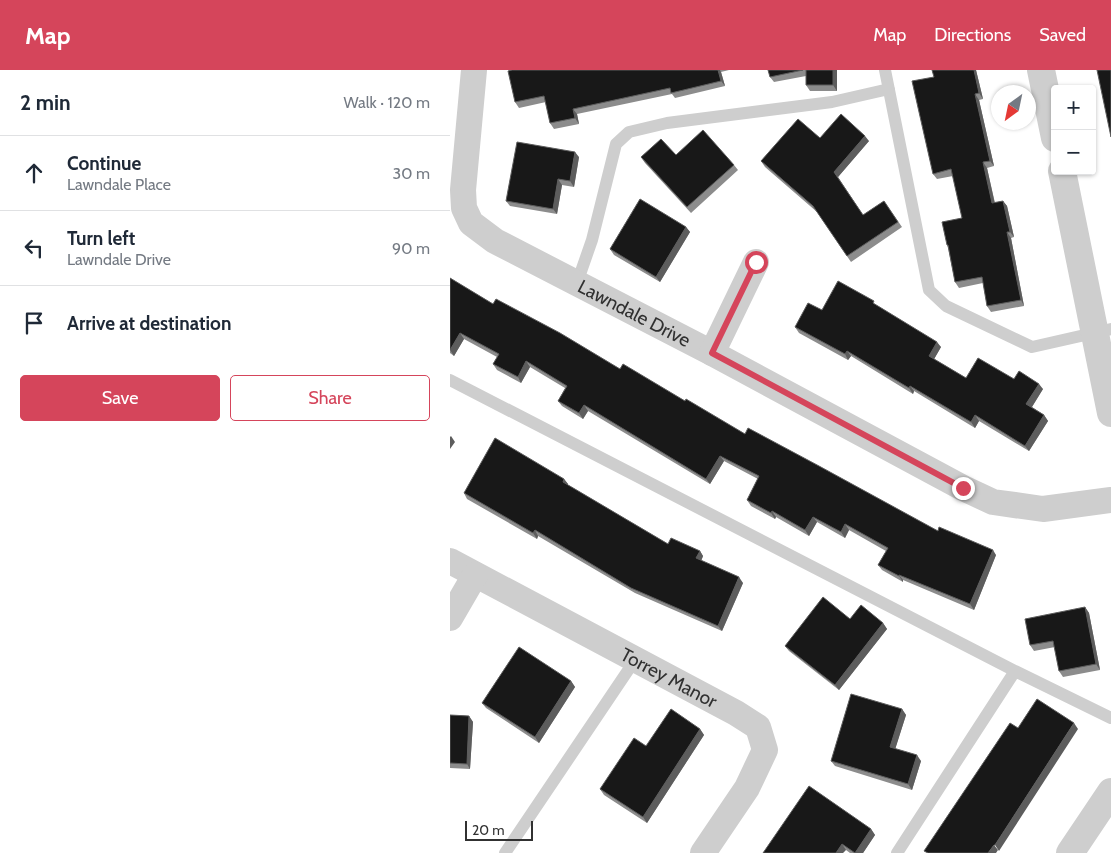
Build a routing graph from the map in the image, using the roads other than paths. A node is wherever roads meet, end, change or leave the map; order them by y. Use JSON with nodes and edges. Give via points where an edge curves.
{"nodes":[{"id":1,"x":474,"y":70,"type":"edge"},
{"id":2,"x":885,"y":70,"type":"edge"},
{"id":3,"x":1041,"y":70,"type":"edge"},
{"id":4,"x":889,"y":89,"type":"junction"},
{"id":5,"x":1053,"y":130,"type":"edge"},
{"id":6,"x":1063,"y":175,"type":"edge"},
{"id":7,"x":756,"y":262,"type":"dead end"},
{"id":8,"x":577,"y":284,"type":"junction"},
{"id":9,"x":1103,"y":331,"type":"edge"},
{"id":10,"x":712,"y":353,"type":"junction"},
{"id":11,"x":450,"y":380,"type":"edge"},
{"id":12,"x":1111,"y":412,"type":"edge"},
{"id":13,"x":1111,"y":500,"type":"edge"},
{"id":14,"x":450,"y":561,"type":"edge"},
{"id":15,"x":475,"y":574,"type":"junction"},
{"id":16,"x":450,"y":618,"type":"edge"},
{"id":17,"x":635,"y":660,"type":"junction"},
{"id":18,"x":1015,"y":671,"type":"junction"},
{"id":19,"x":1111,"y":718,"type":"edge"},
{"id":20,"x":1111,"y":792,"type":"edge"},
{"id":21,"x":505,"y":853,"type":"edge"},
{"id":22,"x":703,"y":853,"type":"edge"},
{"id":23,"x":897,"y":853,"type":"edge"},
{"id":24,"x":1070,"y":853,"type":"edge"}],
"edges":[{"from":1,"to":8,"type":"street","name":"Lawndale Drive","via":[[462,190],[464,208],[471,223],[495,241]]},
{"from":2,"to":4,"type":"lane"},
{"from":3,"to":5,"type":"street"},
{"from":4,"to":8,"type":"lane","via":[[832,102],[667,123],[629,132],[616,144],[592,240]]},
{"from":4,"to":9,"type":"lane","via":[[929,290],[946,306],[1032,348]]},
{"from":6,"to":9,"type":"street"},
{"from":7,"to":10,"type":"street"},
{"from":8,"to":10,"type":"street","name":"Lawndale Drive"},
{"from":9,"to":12,"type":"street"},
{"from":10,"to":13,"type":"street","name":"Lawndale Drive","via":[[993,502],[1044,509]]},
{"from":11,"to":18,"type":"lane"},
{"from":14,"to":15,"type":"street","name":"Torrey Manor"},
{"from":15,"to":16,"type":"street"},
{"from":15,"to":17,"type":"street","name":"Torrey Manor"},
{"from":17,"to":21,"type":"lane"},
{"from":17,"to":22,"type":"street","name":"Torrey Manor","via":[[758,727],[765,750],[747,788]]},
{"from":18,"to":19,"type":"lane"},
{"from":18,"to":23,"type":"lane"},
{"from":20,"to":24,"type":"street"}]}
